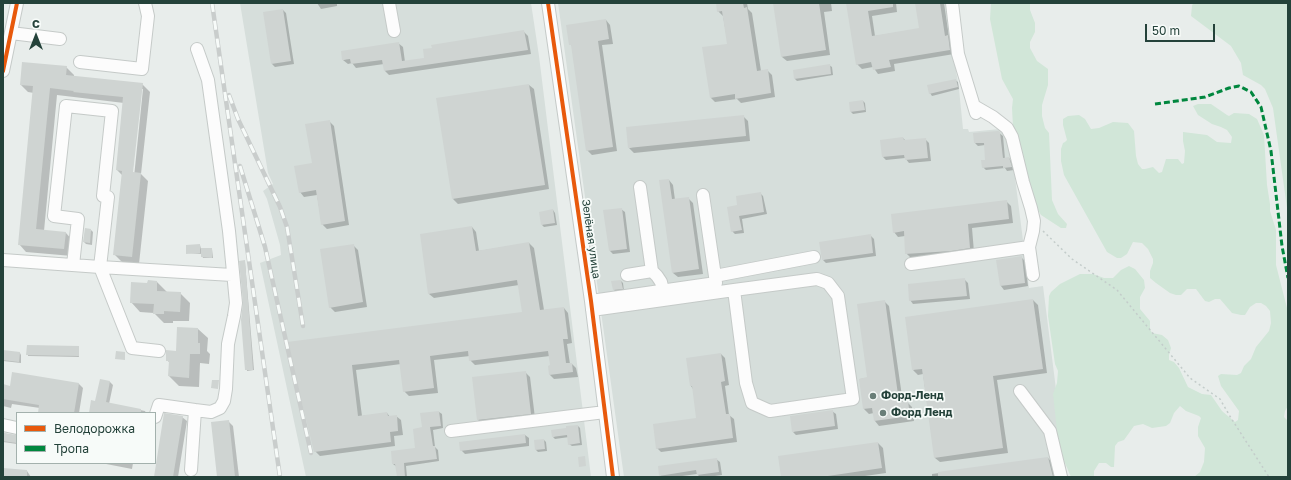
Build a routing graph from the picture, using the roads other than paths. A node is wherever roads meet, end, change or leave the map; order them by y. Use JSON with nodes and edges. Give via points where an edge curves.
{"nodes":[{"id":1,"x":17,"y":3,"type":"edge"},
{"id":2,"x":145,"y":3,"type":"edge"},
{"id":3,"x":390,"y":3,"type":"edge"},
{"id":4,"x":548,"y":3,"type":"edge"},
{"id":5,"x":952,"y":3,"type":"edge"},
{"id":6,"x":394,"y":31,"type":"dead end"},
{"id":7,"x":11,"y":33,"type":"junction"},
{"id":8,"x":60,"y":39,"type":"dead end"},
{"id":9,"x":197,"y":49,"type":"dead end"},
{"id":10,"x":80,"y":62,"type":"dead end"},
{"id":11,"x":3,"y":71,"type":"edge"},
{"id":12,"x":640,"y":187,"type":"dead end"},
{"id":13,"x":703,"y":195,"type":"dead end"},
{"id":14,"x":1028,"y":247,"type":"junction"},
{"id":15,"x":814,"y":257,"type":"dead end"},
{"id":16,"x":3,"y":260,"type":"edge"},
{"id":17,"x":911,"y":264,"type":"dead end"},
{"id":18,"x":73,"y":265,"type":"junction"},
{"id":19,"x":100,"y":267,"type":"junction"},
{"id":20,"x":652,"y":271,"type":"junction"},
{"id":21,"x":232,"y":275,"type":"junction"},
{"id":22,"x":627,"y":275,"type":"dead end"},
{"id":23,"x":1033,"y":275,"type":"dead end"},
{"id":24,"x":715,"y":276,"type":"junction"},
{"id":25,"x":734,"y":290,"type":"junction"},
{"id":26,"x":663,"y":291,"type":"junction"},
{"id":27,"x":591,"y":306,"type":"junction"},
{"id":28,"x":159,"y":351,"type":"dead end"},
{"id":29,"x":1020,"y":390,"type":"dead end"},
{"id":30,"x":195,"y":410,"type":"junction"},
{"id":31,"x":605,"y":412,"type":"junction"},
{"id":32,"x":156,"y":414,"type":"edge"},
{"id":33,"x":3,"y":425,"type":"edge"},
{"id":34,"x":16,"y":428,"type":"edge"},
{"id":35,"x":451,"y":431,"type":"dead end"},
{"id":36,"x":191,"y":470,"type":"dead end"},
{"id":37,"x":613,"y":477,"type":"edge"},
{"id":38,"x":1061,"y":477,"type":"edge"}],
"edges":[{"from":1,"to":7,"type":"street"},
{"from":2,"to":10,"type":"street","via":[[148,16],[142,69]]},
{"from":3,"to":6,"type":"street"},
{"from":4,"to":27,"type":"street","name":"Зелёная улица"},
{"from":5,"to":14,"type":"street","via":[[958,54],[975,112],[993,117],[1007,128],[1012,137],[1034,221]]},
{"from":7,"to":8,"type":"street"},
{"from":7,"to":11,"type":"street"},
{"from":9,"to":21,"type":"street","via":[[208,80],[228,224]]},
{"from":12,"to":20,"type":"street"},
{"from":13,"to":24,"type":"street"},
{"from":14,"to":17,"type":"street"},
{"from":14,"to":23,"type":"street"},
{"from":15,"to":24,"type":"street"},
{"from":16,"to":18,"type":"street"},
{"from":18,"to":19,"type":"street"},
{"from":18,"to":19,"type":"street","via":[[78,219],[54,216],[66,106],[112,111],[103,196],[108,197]]},
{"from":19,"to":21,"type":"street"},
{"from":19,"to":28,"type":"street","via":[[132,348]]},
{"from":20,"to":22,"type":"street"},
{"from":20,"to":26,"type":"street","via":[[661,282]]},
{"from":21,"to":30,"type":"street","via":[[236,303],[228,344],[224,401],[220,408],[211,412]]},
{"from":24,"to":26,"type":"street","via":[[716,283]]},
{"from":25,"to":25,"type":"street","via":[[746,383],[752,404],[770,411],[853,399],[838,296],[828,282],[817,279]]},
{"from":25,"to":27,"type":"street"},
{"from":26,"to":27,"type":"street"},
{"from":27,"to":31,"type":"street","name":"Зелёная улица"},
{"from":29,"to":38,"type":"street","via":[[1050,432]]},
{"from":30,"to":32,"type":"street","via":[[159,405]]},
{"from":30,"to":36,"type":"street"},
{"from":31,"to":35,"type":"street"},
{"from":31,"to":37,"type":"street","name":"Зелёная улица"},
{"from":33,"to":34,"type":"street"}]}
